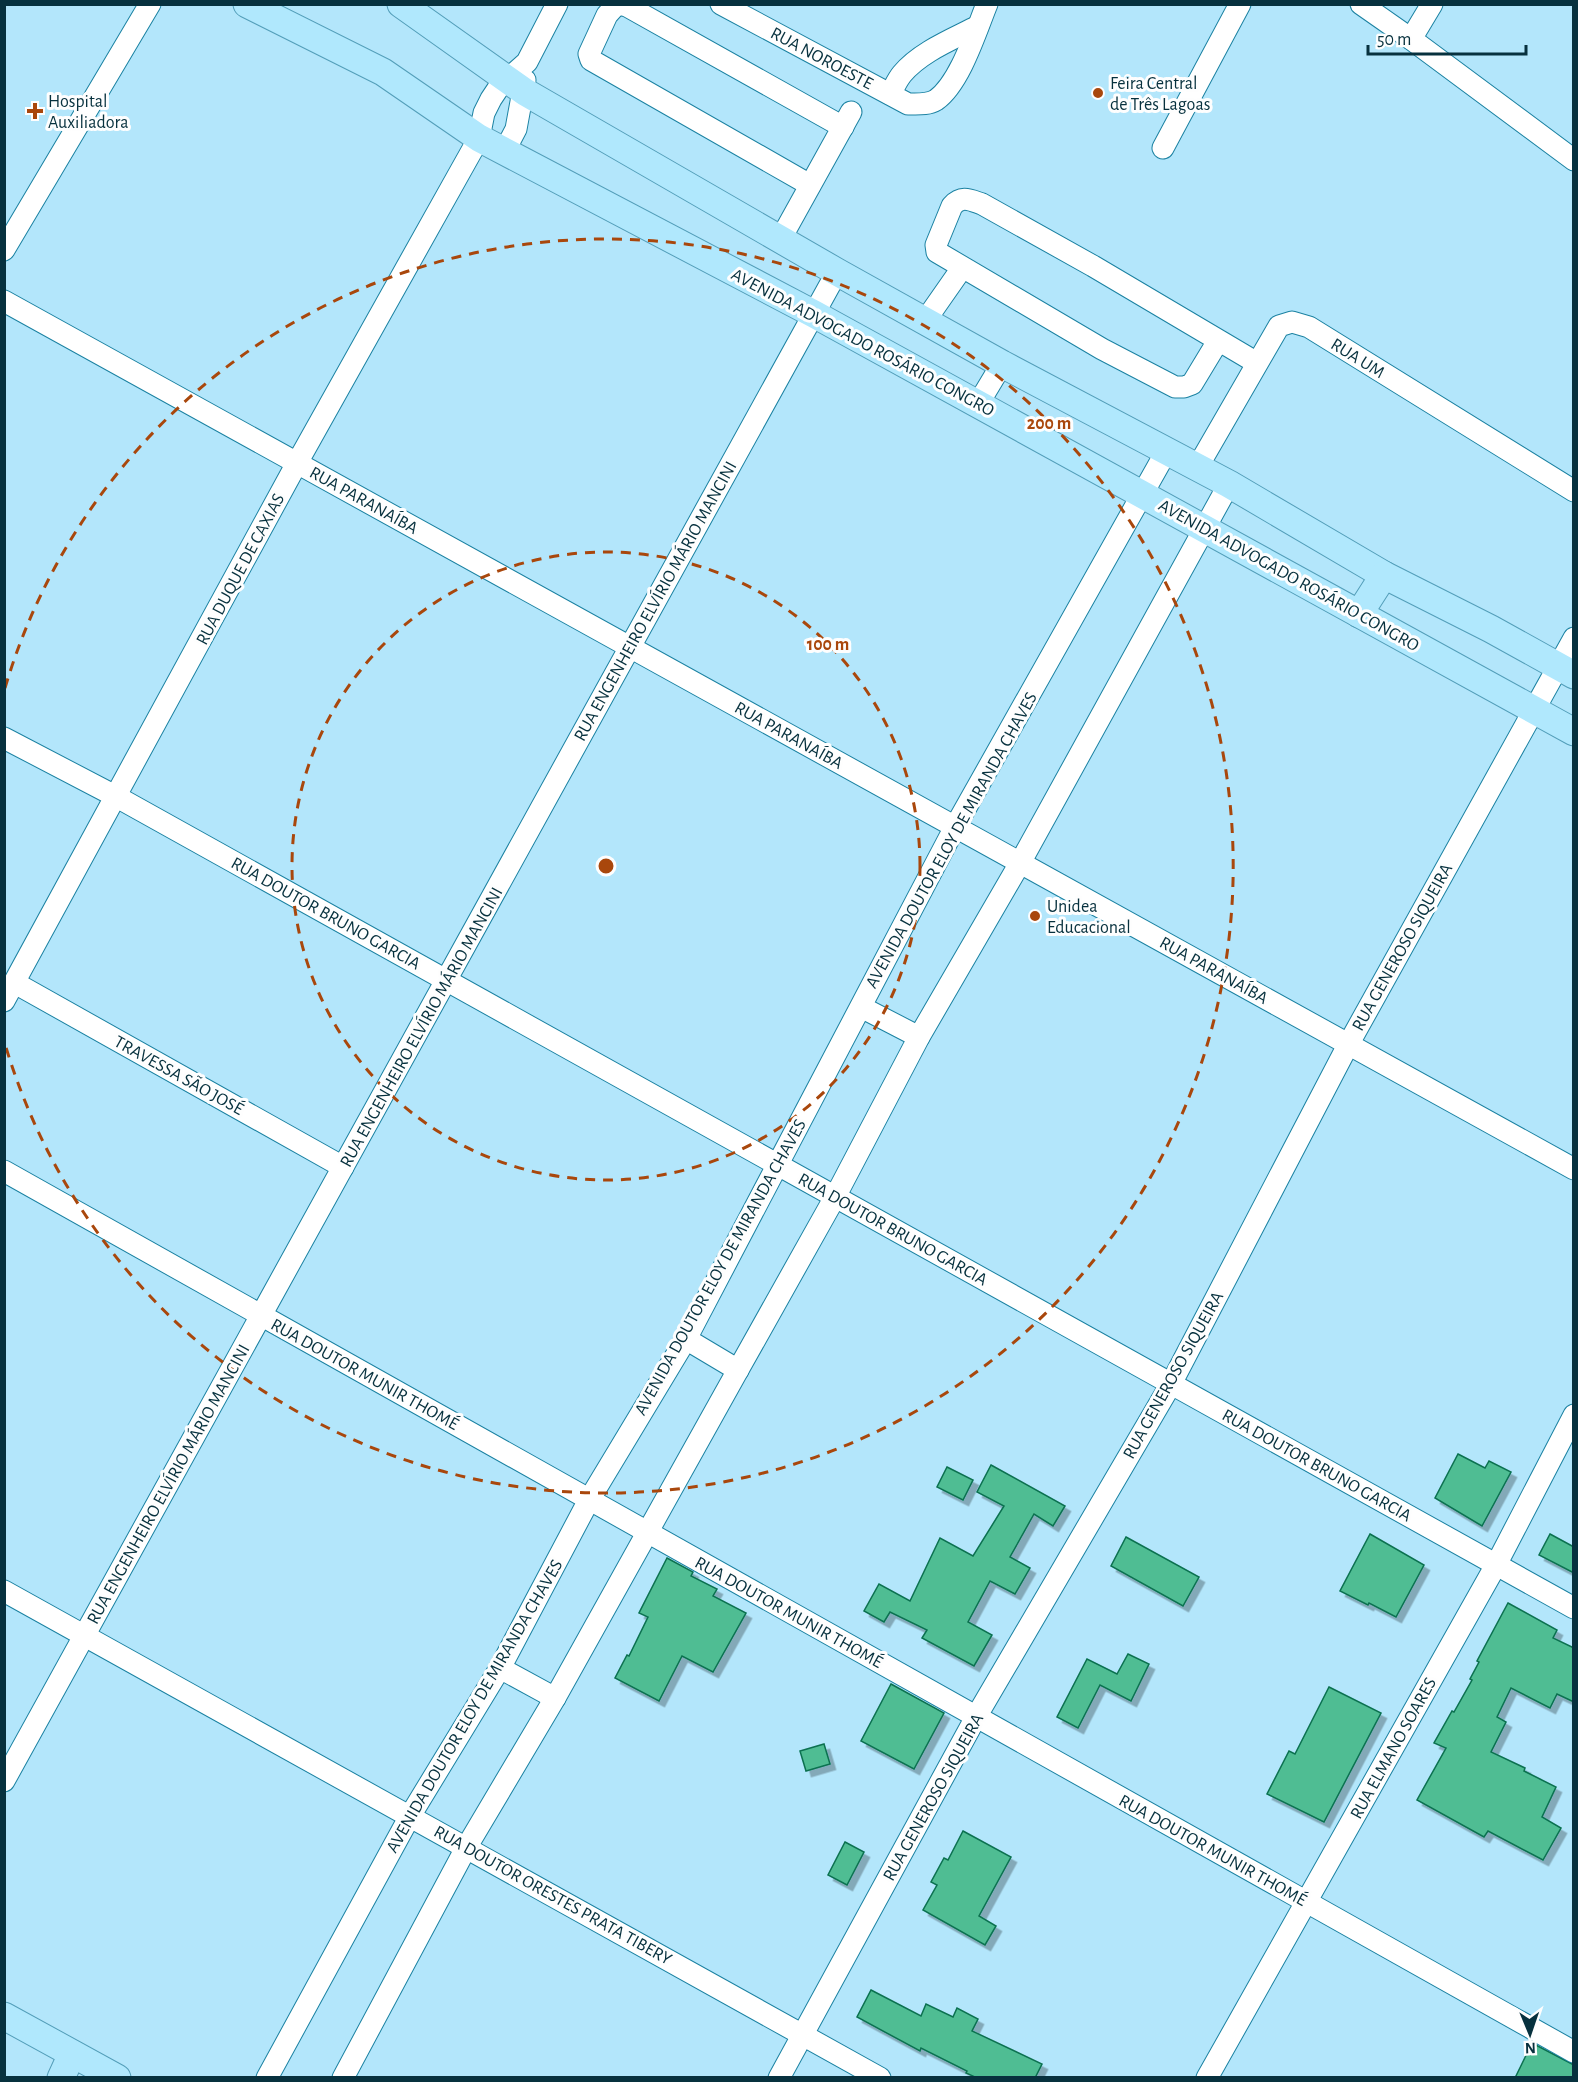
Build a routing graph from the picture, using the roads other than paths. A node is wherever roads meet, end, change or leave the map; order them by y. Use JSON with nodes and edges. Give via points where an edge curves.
{"nodes":[{"id":1,"x":150,"y":4,"type":"edge"},
{"id":2,"x":247,"y":4,"type":"edge"},
{"id":3,"x":401,"y":4,"type":"edge"},
{"id":4,"x":557,"y":4,"type":"edge"},
{"id":5,"x":618,"y":4,"type":"edge"},
{"id":6,"x":721,"y":4,"type":"edge"},
{"id":7,"x":987,"y":4,"type":"edge"},
{"id":8,"x":1240,"y":4,"type":"edge"},
{"id":9,"x":1361,"y":4,"type":"edge"},
{"id":10,"x":1432,"y":4,"type":"edge"},
{"id":11,"x":978,"y":26,"type":"junction"},
{"id":12,"x":1411,"y":39,"type":"junction"},
{"id":13,"x":515,"y":86,"type":"junction"},
{"id":14,"x":890,"y":94,"type":"junction"},
{"id":15,"x":479,"y":138,"type":"junction"},
{"id":16,"x":1163,"y":148,"type":"dead end"},
{"id":17,"x":506,"y":150,"type":"junction"},
{"id":18,"x":1574,"y":160,"type":"edge"},
{"id":19,"x":810,"y":185,"type":"junction"},
{"id":20,"x":780,"y":240,"type":"junction"},
{"id":21,"x":4,"y":250,"type":"edge"},
{"id":22,"x":962,"y":268,"type":"junction"},
{"id":23,"x":837,"y":272,"type":"junction"},
{"id":24,"x":4,"y":301,"type":"edge"},
{"id":25,"x":814,"y":314,"type":"junction"},
{"id":26,"x":925,"y":321,"type":"junction"},
{"id":27,"x":1218,"y":341,"type":"junction"},
{"id":28,"x":1257,"y":363,"type":"junction"},
{"id":29,"x":1002,"y":364,"type":"junction"},
{"id":30,"x":978,"y":404,"type":"junction"},
{"id":31,"x":1166,"y":453,"type":"junction"},
{"id":32,"x":297,"y":463,"type":"junction"},
{"id":33,"x":1197,"y":468,"type":"junction"},
{"id":34,"x":1229,"y":484,"type":"junction"},
{"id":35,"x":1574,"y":491,"type":"edge"},
{"id":36,"x":1143,"y":495,"type":"junction"},
{"id":37,"x":1203,"y":528,"type":"junction"},
{"id":38,"x":1384,"y":575,"type":"junction"},
{"id":39,"x":1359,"y":614,"type":"junction"},
{"id":40,"x":1572,"y":642,"type":"edge"},
{"id":41,"x":630,"y":647,"type":"junction"},
{"id":42,"x":1565,"y":671,"type":"edge"},
{"id":43,"x":1533,"y":710,"type":"junction"},
{"id":44,"x":1574,"y":732,"type":"edge"},
{"id":45,"x":4,"y":738,"type":"edge"},
{"id":46,"x":117,"y":797,"type":"junction"},
{"id":47,"x":955,"y":827,"type":"junction"},
{"id":48,"x":1020,"y":863,"type":"junction"},
{"id":49,"x":446,"y":980,"type":"junction"},
{"id":50,"x":10,"y":992,"type":"edge"},
{"id":51,"x":861,"y":1007,"type":"junction"},
{"id":52,"x":919,"y":1037,"type":"junction"},
{"id":53,"x":1348,"y":1044,"type":"junction"},
{"id":54,"x":778,"y":1165,"type":"junction"},
{"id":55,"x":343,"y":1167,"type":"junction"},
{"id":56,"x":1574,"y":1169,"type":"edge"},
{"id":57,"x":4,"y":1171,"type":"edge"},
{"id":58,"x":835,"y":1197,"type":"junction"},
{"id":59,"x":261,"y":1316,"type":"junction"},
{"id":60,"x":686,"y":1339,"type":"junction"},
{"id":61,"x":738,"y":1370,"type":"junction"},
{"id":62,"x":1171,"y":1384,"type":"junction"},
{"id":63,"x":1574,"y":1415,"type":"edge"},
{"id":64,"x":589,"y":1500,"type":"junction"},
{"id":65,"x":647,"y":1532,"type":"junction"},
{"id":66,"x":1496,"y":1565,"type":"junction"},
{"id":67,"x":4,"y":1591,"type":"edge"},
{"id":68,"x":1574,"y":1608,"type":"edge"},
{"id":69,"x":85,"y":1635,"type":"junction"},
{"id":70,"x":500,"y":1668,"type":"junction"},
{"id":71,"x":555,"y":1698,"type":"junction"},
{"id":72,"x":976,"y":1717,"type":"junction"},
{"id":73,"x":4,"y":1781,"type":"edge"},
{"id":74,"x":410,"y":1816,"type":"junction"},
{"id":75,"x":466,"y":1848,"type":"junction"},
{"id":76,"x":1306,"y":1902,"type":"junction"},
{"id":77,"x":4,"y":2016,"type":"edge"},
{"id":78,"x":803,"y":2035,"type":"junction"},
{"id":79,"x":1574,"y":2052,"type":"edge"},
{"id":80,"x":67,"y":2066,"type":"edge"},
{"id":81,"x":117,"y":2078,"type":"edge"},
{"id":82,"x":267,"y":2078,"type":"edge"},
{"id":83,"x":343,"y":2078,"type":"edge"},
{"id":84,"x":779,"y":2078,"type":"edge"},
{"id":85,"x":880,"y":2078,"type":"edge"},
{"id":86,"x":1207,"y":2078,"type":"edge"}],
"edges":[{"from":1,"to":21,"type":"street"},
{"from":2,"to":15,"type":"main road","name":"AVENIDA ADVOGADO ROSÁRIO CONGRO","via":[[383,72]]},
{"from":3,"to":13,"type":"main road"},
{"from":4,"to":13,"type":"street"},
{"from":5,"to":19,"type":"street","via":[[607,15],[593,44],[591,60]]},
{"from":5,"to":19,"type":"street","via":[[847,120]]},
{"from":6,"to":14,"type":"street","name":"RUA NOROESTE"},
{"from":7,"to":11,"type":"street"},
{"from":8,"to":16,"type":"street"},
{"from":9,"to":12,"type":"street"},
{"from":10,"to":12,"type":"street"},
{"from":11,"to":14,"type":"street","name":"RUA NOROESTE","via":[[911,64]]},
{"from":11,"to":14,"type":"street","name":"RUA NOROESTE","via":[[963,63],[935,100],[922,105],[908,104]]},
{"from":12,"to":18,"type":"street"},
{"from":13,"to":15,"type":"street","name":"RUA DUQUE DE CAXIAS","via":[[499,87],[484,113]]},
{"from":13,"to":17,"type":"street","via":[[516,129]]},
{"from":13,"to":20,"type":"main road"},
{"from":15,"to":17,"type":"main road","name":"AVENIDA ADVOGADO ROSÁRIO CONGRO"},
{"from":15,"to":32,"type":"street","name":"RUA DUQUE DE CAXIAS"},
{"from":17,"to":25,"type":"main road","name":"AVENIDA ADVOGADO ROSÁRIO CONGRO"},
{"from":19,"to":20,"type":"street"},
{"from":20,"to":23,"type":"main road"},
{"from":22,"to":26,"type":"street"},
{"from":22,"to":27,"type":"street","via":[[1175,387],[1192,384]]},
{"from":22,"to":27,"type":"street","via":[[938,252],[936,245],[952,206],[965,198],[1083,260]]},
{"from":23,"to":25,"type":"street","name":"RUA ENGENHEIRO ELVÍRIO MÁRIO MANCINI"},
{"from":23,"to":26,"type":"main road"},
{"from":24,"to":32,"type":"street","name":"RUA PARANAÍBA"},
{"from":25,"to":30,"type":"main road","name":"AVENIDA ADVOGADO ROSÁRIO CONGRO"},
{"from":25,"to":41,"type":"street","name":"RUA ENGENHEIRO ELVÍRIO MÁRIO MANCINI"},
{"from":26,"to":29,"type":"main road"},
{"from":27,"to":28,"type":"street"},
{"from":28,"to":33,"type":"street","name":"RUA UM"},
{"from":28,"to":35,"type":"street","name":"RUA UM","via":[[1279,326],[1292,322],[1309,327]]},
{"from":29,"to":30,"type":"street"},
{"from":29,"to":31,"type":"main road"},
{"from":30,"to":36,"type":"main road","name":"AVENIDA ADVOGADO ROSÁRIO CONGRO"},
{"from":31,"to":33,"type":"main road"},
{"from":31,"to":36,"type":"street","name":"AVENIDA DOUTOR ELOY DE MIRANDA CHAVES"},
{"from":32,"to":41,"type":"street","name":"RUA PARANAÍBA"},
{"from":32,"to":46,"type":"street","name":"RUA DUQUE DE CAXIAS"},
{"from":33,"to":34,"type":"main road"},
{"from":34,"to":37,"type":"street"},
{"from":34,"to":38,"type":"main road"},
{"from":36,"to":37,"type":"main road","name":"AVENIDA ADVOGADO ROSÁRIO CONGRO"},
{"from":36,"to":47,"type":"street","name":"AVENIDA DOUTOR ELOY DE MIRANDA CHAVES"},
{"from":37,"to":39,"type":"main road","name":"AVENIDA ADVOGADO ROSÁRIO CONGRO"},
{"from":37,"to":48,"type":"street"},
{"from":38,"to":39,"type":"main road"},
{"from":38,"to":42,"type":"main road"},
{"from":39,"to":43,"type":"main road","name":"AVENIDA ADVOGADO ROSÁRIO CONGRO"},
{"from":40,"to":42,"type":"street","name":"RUA GENEROSO SIQUEIRA"},
{"from":41,"to":47,"type":"street","name":"RUA PARANAÍBA"},
{"from":41,"to":49,"type":"street","name":"RUA ENGENHEIRO ELVÍRIO MÁRIO MANCINI"},
{"from":42,"to":43,"type":"street","name":"RUA GENEROSO SIQUEIRA"},
{"from":43,"to":44,"type":"main road","name":"AVENIDA ADVOGADO ROSÁRIO CONGRO"},
{"from":43,"to":53,"type":"street","name":"RUA GENEROSO SIQUEIRA"},
{"from":45,"to":46,"type":"street","name":"RUA DOUTOR BRUNO GARCIA"},
{"from":46,"to":49,"type":"street","name":"RUA DOUTOR BRUNO GARCIA"},
{"from":46,"to":50,"type":"street","name":"RUA DUQUE DE CAXIAS"},
{"from":47,"to":48,"type":"street","name":"RUA PARANAÍBA"},
{"from":47,"to":51,"type":"street","name":"AVENIDA DOUTOR ELOY DE MIRANDA CHAVES"},
{"from":48,"to":52,"type":"street"},
{"from":48,"to":53,"type":"street","name":"RUA PARANAÍBA"},
{"from":49,"to":54,"type":"street","name":"RUA DOUTOR BRUNO GARCIA"},
{"from":49,"to":55,"type":"street","name":"RUA ENGENHEIRO ELVÍRIO MÁRIO MANCINI"},
{"from":50,"to":55,"type":"street","name":"TRAVESSA SÃO JOSÉ"},
{"from":51,"to":52,"type":"street"},
{"from":51,"to":54,"type":"street","name":"AVENIDA DOUTOR ELOY DE MIRANDA CHAVES"},
{"from":52,"to":58,"type":"street"},
{"from":53,"to":56,"type":"street","name":"RUA PARANAÍBA"},
{"from":53,"to":62,"type":"street","name":"RUA GENEROSO SIQUEIRA"},
{"from":54,"to":58,"type":"street","name":"RUA DOUTOR BRUNO GARCIA"},
{"from":54,"to":60,"type":"street","name":"AVENIDA DOUTOR ELOY DE MIRANDA CHAVES"},
{"from":55,"to":59,"type":"street","name":"RUA ENGENHEIRO ELVÍRIO MÁRIO MANCINI"},
{"from":57,"to":59,"type":"street","name":"RUA DOUTOR MUNIR THOMÉ"},
{"from":58,"to":61,"type":"street"},
{"from":58,"to":62,"type":"street","name":"RUA DOUTOR BRUNO GARCIA"},
{"from":59,"to":64,"type":"street","name":"RUA DOUTOR MUNIR THOMÉ"},
{"from":59,"to":69,"type":"street","name":"RUA ENGENHEIRO ELVÍRIO MÁRIO MANCINI"},
{"from":60,"to":61,"type":"street"},
{"from":60,"to":64,"type":"street","name":"AVENIDA DOUTOR ELOY DE MIRANDA CHAVES"},
{"from":61,"to":65,"type":"street"},
{"from":62,"to":66,"type":"street","name":"RUA DOUTOR BRUNO GARCIA"},
{"from":62,"to":72,"type":"street","name":"RUA GENEROSO SIQUEIRA"},
{"from":63,"to":66,"type":"street","name":"RUA ELMANO SOARES"},
{"from":64,"to":65,"type":"street","name":"RUA DOUTOR MUNIR THOMÉ"},
{"from":64,"to":70,"type":"street","name":"AVENIDA DOUTOR ELOY DE MIRANDA CHAVES"},
{"from":65,"to":71,"type":"street"},
{"from":65,"to":72,"type":"street","name":"RUA DOUTOR MUNIR THOMÉ"},
{"from":66,"to":68,"type":"street","name":"RUA DOUTOR BRUNO GARCIA"},
{"from":66,"to":76,"type":"street","name":"RUA ELMANO SOARES"},
{"from":67,"to":69,"type":"street","name":"RUA DOUTOR ORESTES PRATA TIBERY"},
{"from":69,"to":73,"type":"street","name":"RUA ENGENHEIRO ELVÍRIO MÁRIO MANCINI"},
{"from":69,"to":74,"type":"street","name":"RUA DOUTOR ORESTES PRATA TIBERY"},
{"from":70,"to":71,"type":"street"},
{"from":70,"to":74,"type":"street","name":"AVENIDA DOUTOR ELOY DE MIRANDA CHAVES"},
{"from":71,"to":75,"type":"street"},
{"from":72,"to":76,"type":"street","name":"RUA DOUTOR MUNIR THOMÉ"},
{"from":72,"to":78,"type":"street","name":"RUA GENEROSO SIQUEIRA"},
{"from":74,"to":75,"type":"street","name":"RUA DOUTOR ORESTES PRATA TIBERY"},
{"from":74,"to":82,"type":"street","name":"AVENIDA DOUTOR ELOY DE MIRANDA CHAVES"},
{"from":75,"to":78,"type":"street","name":"RUA DOUTOR ORESTES PRATA TIBERY"},
{"from":75,"to":83,"type":"street"},
{"from":76,"to":79,"type":"street","name":"RUA DOUTOR MUNIR THOMÉ"},
{"from":76,"to":86,"type":"street","name":"RUA ELMANO SOARES"},
{"from":77,"to":80,"type":"main road"},
{"from":78,"to":84,"type":"street","name":"RUA GENEROSO SIQUEIRA"},
{"from":78,"to":85,"type":"street","name":"RUA DOUTOR ORESTES PRATA TIBERY"},
{"from":80,"to":81,"type":"main road"}]}
